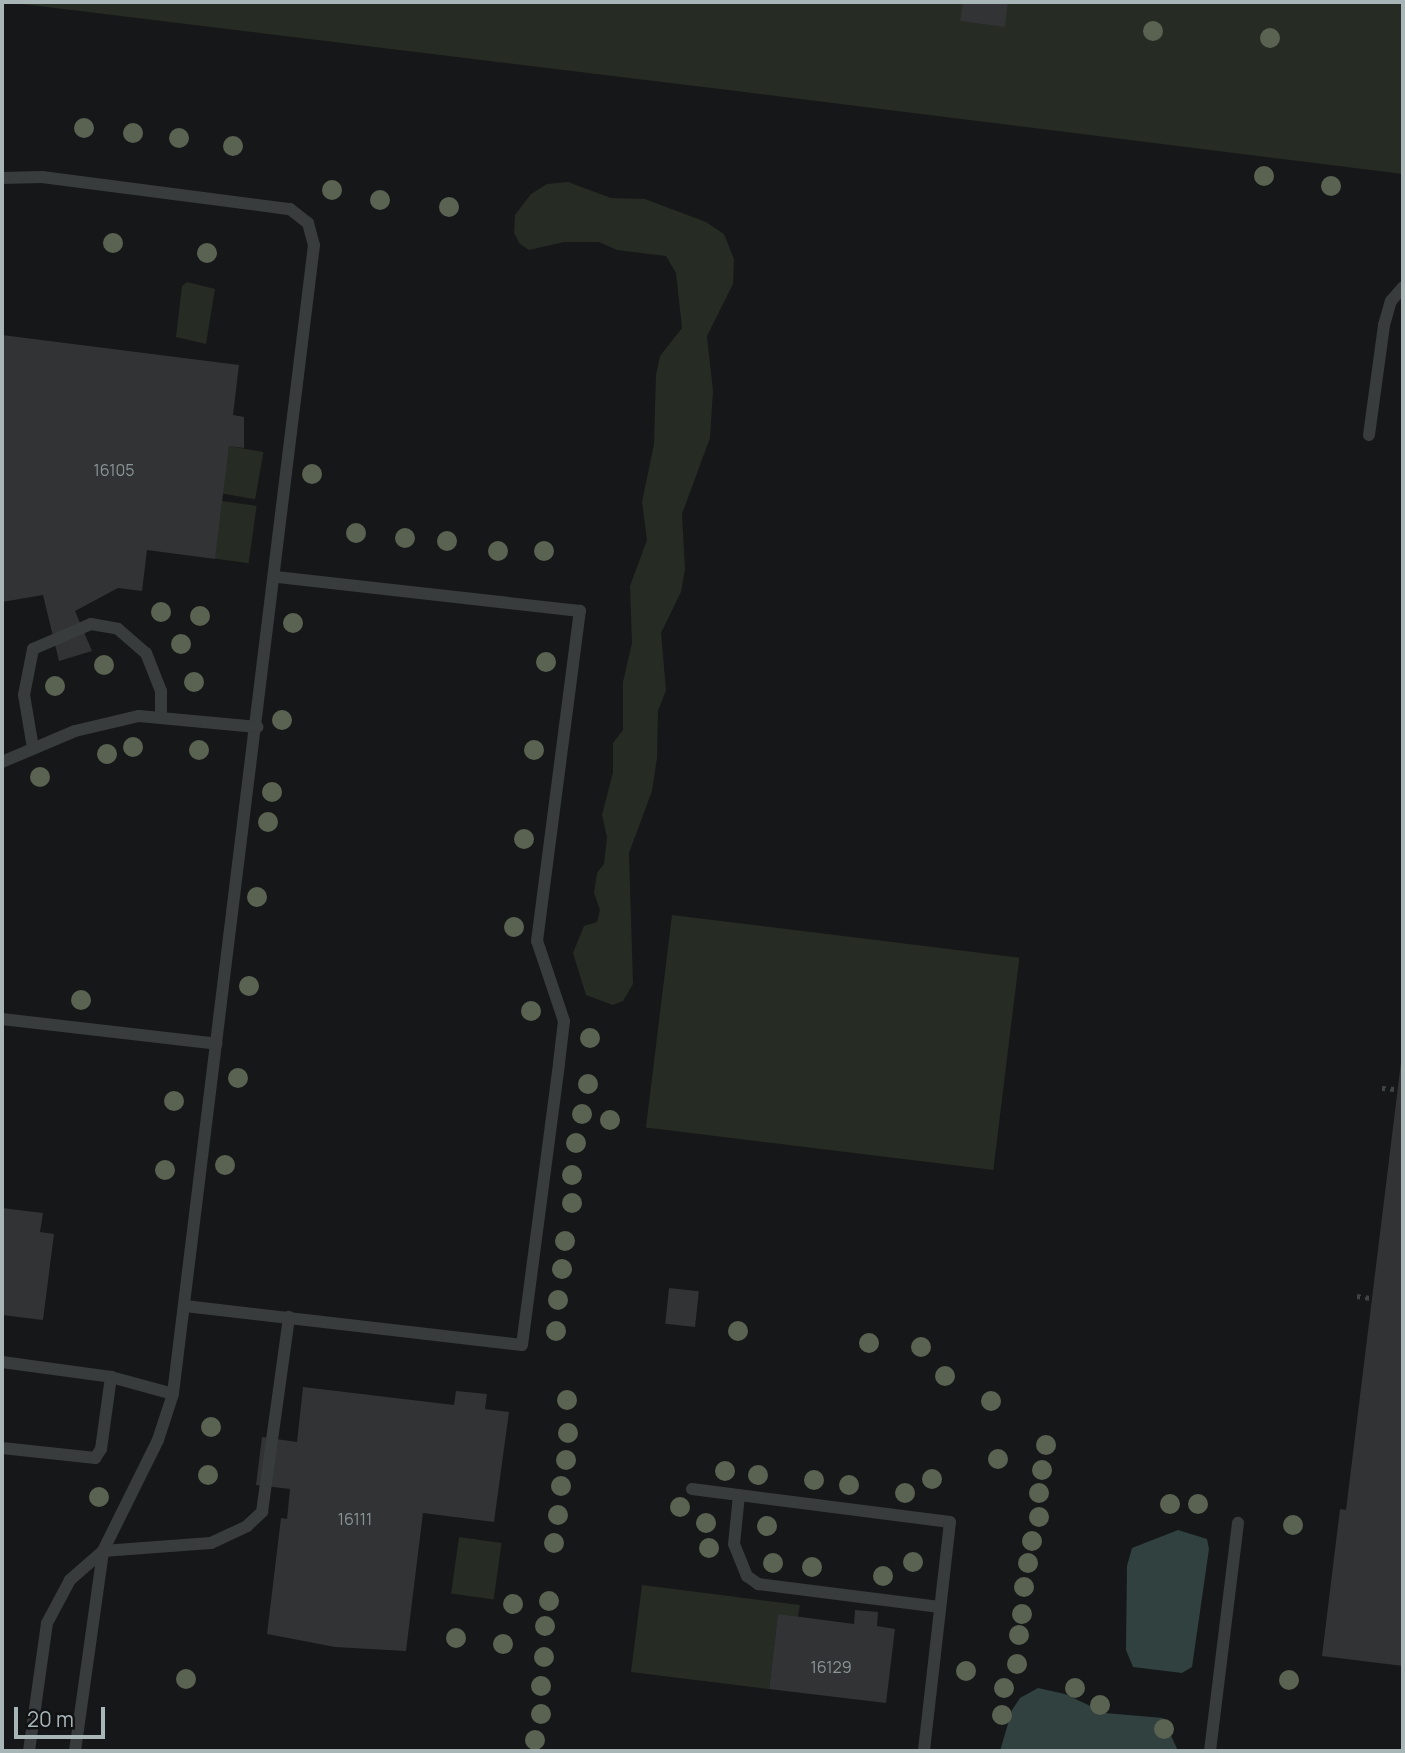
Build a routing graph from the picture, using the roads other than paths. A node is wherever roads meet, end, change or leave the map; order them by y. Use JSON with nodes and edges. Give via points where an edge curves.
{"nodes":[{"id":1,"x":2,"y":178,"type":"edge"},
{"id":2,"x":1403,"y":287,"type":"edge"},
{"id":3,"x":1369,"y":435,"type":"dead end"},
{"id":4,"x":276,"y":577,"type":"junction"},
{"id":5,"x":161,"y":718,"type":"junction"},
{"id":6,"x":257,"y":727,"type":"junction"},
{"id":7,"x":33,"y":748,"type":"junction"},
{"id":8,"x":2,"y":762,"type":"edge"},
{"id":9,"x":2,"y":1019,"type":"edge"},
{"id":10,"x":217,"y":1044,"type":"junction"},
{"id":11,"x":185,"y":1306,"type":"junction"},
{"id":12,"x":289,"y":1317,"type":"junction"},
{"id":13,"x":2,"y":1362,"type":"edge"},
{"id":14,"x":111,"y":1377,"type":"junction"},
{"id":15,"x":173,"y":1394,"type":"junction"},
{"id":16,"x":2,"y":1448,"type":"edge"},
{"id":17,"x":692,"y":1489,"type":"dead end"},
{"id":18,"x":739,"y":1495,"type":"junction"},
{"id":19,"x":1238,"y":1523,"type":"dead end"},
{"id":20,"x":103,"y":1550,"type":"junction"},
{"id":21,"x":940,"y":1607,"type":"junction"},
{"id":22,"x":29,"y":1751,"type":"edge"},
{"id":23,"x":75,"y":1751,"type":"edge"},
{"id":24,"x":924,"y":1751,"type":"edge"},
{"id":25,"x":1210,"y":1751,"type":"edge"}],
"edges":[{"from":1,"to":4,"type":"lane","via":[[42,177],[270,205],[290,209],[308,223],[314,245]]},
{"from":2,"to":3,"type":"lane","via":[[1386,315]]},
{"from":4,"to":6,"type":"lane"},
{"from":4,"to":12,"type":"lane","via":[[580,611],[537,941],[564,1021],[522,1345]]},
{"from":5,"to":6,"type":"lane"},
{"from":5,"to":7,"type":"lane","via":[[105,722]]},
{"from":5,"to":7,"type":"lane","via":[[161,691],[146,653],[118,629],[91,624],[33,649],[24,695]]},
{"from":6,"to":10,"type":"lane"},
{"from":7,"to":8,"type":"lane"},
{"from":9,"to":10,"type":"lane"},
{"from":10,"to":11,"type":"lane"},
{"from":11,"to":12,"type":"lane"},
{"from":11,"to":15,"type":"lane"},
{"from":12,"to":20,"type":"lane","via":[[262,1512],[247,1526],[211,1543]]},
{"from":13,"to":14,"type":"lane"},
{"from":14,"to":15,"type":"lane"},
{"from":14,"to":16,"type":"lane","via":[[101,1449],[95,1458]]},
{"from":15,"to":20,"type":"lane","via":[[158,1440]]},
{"from":17,"to":18,"type":"lane"},
{"from":18,"to":21,"type":"lane","via":[[734,1544],[738,1561],[758,1584]]},
{"from":18,"to":21,"type":"lane","via":[[950,1522]]},
{"from":19,"to":25,"type":"lane"},
{"from":20,"to":22,"type":"lane","via":[[70,1580],[47,1623]]},
{"from":20,"to":23,"type":"lane"},
{"from":21,"to":24,"type":"lane"}]}
